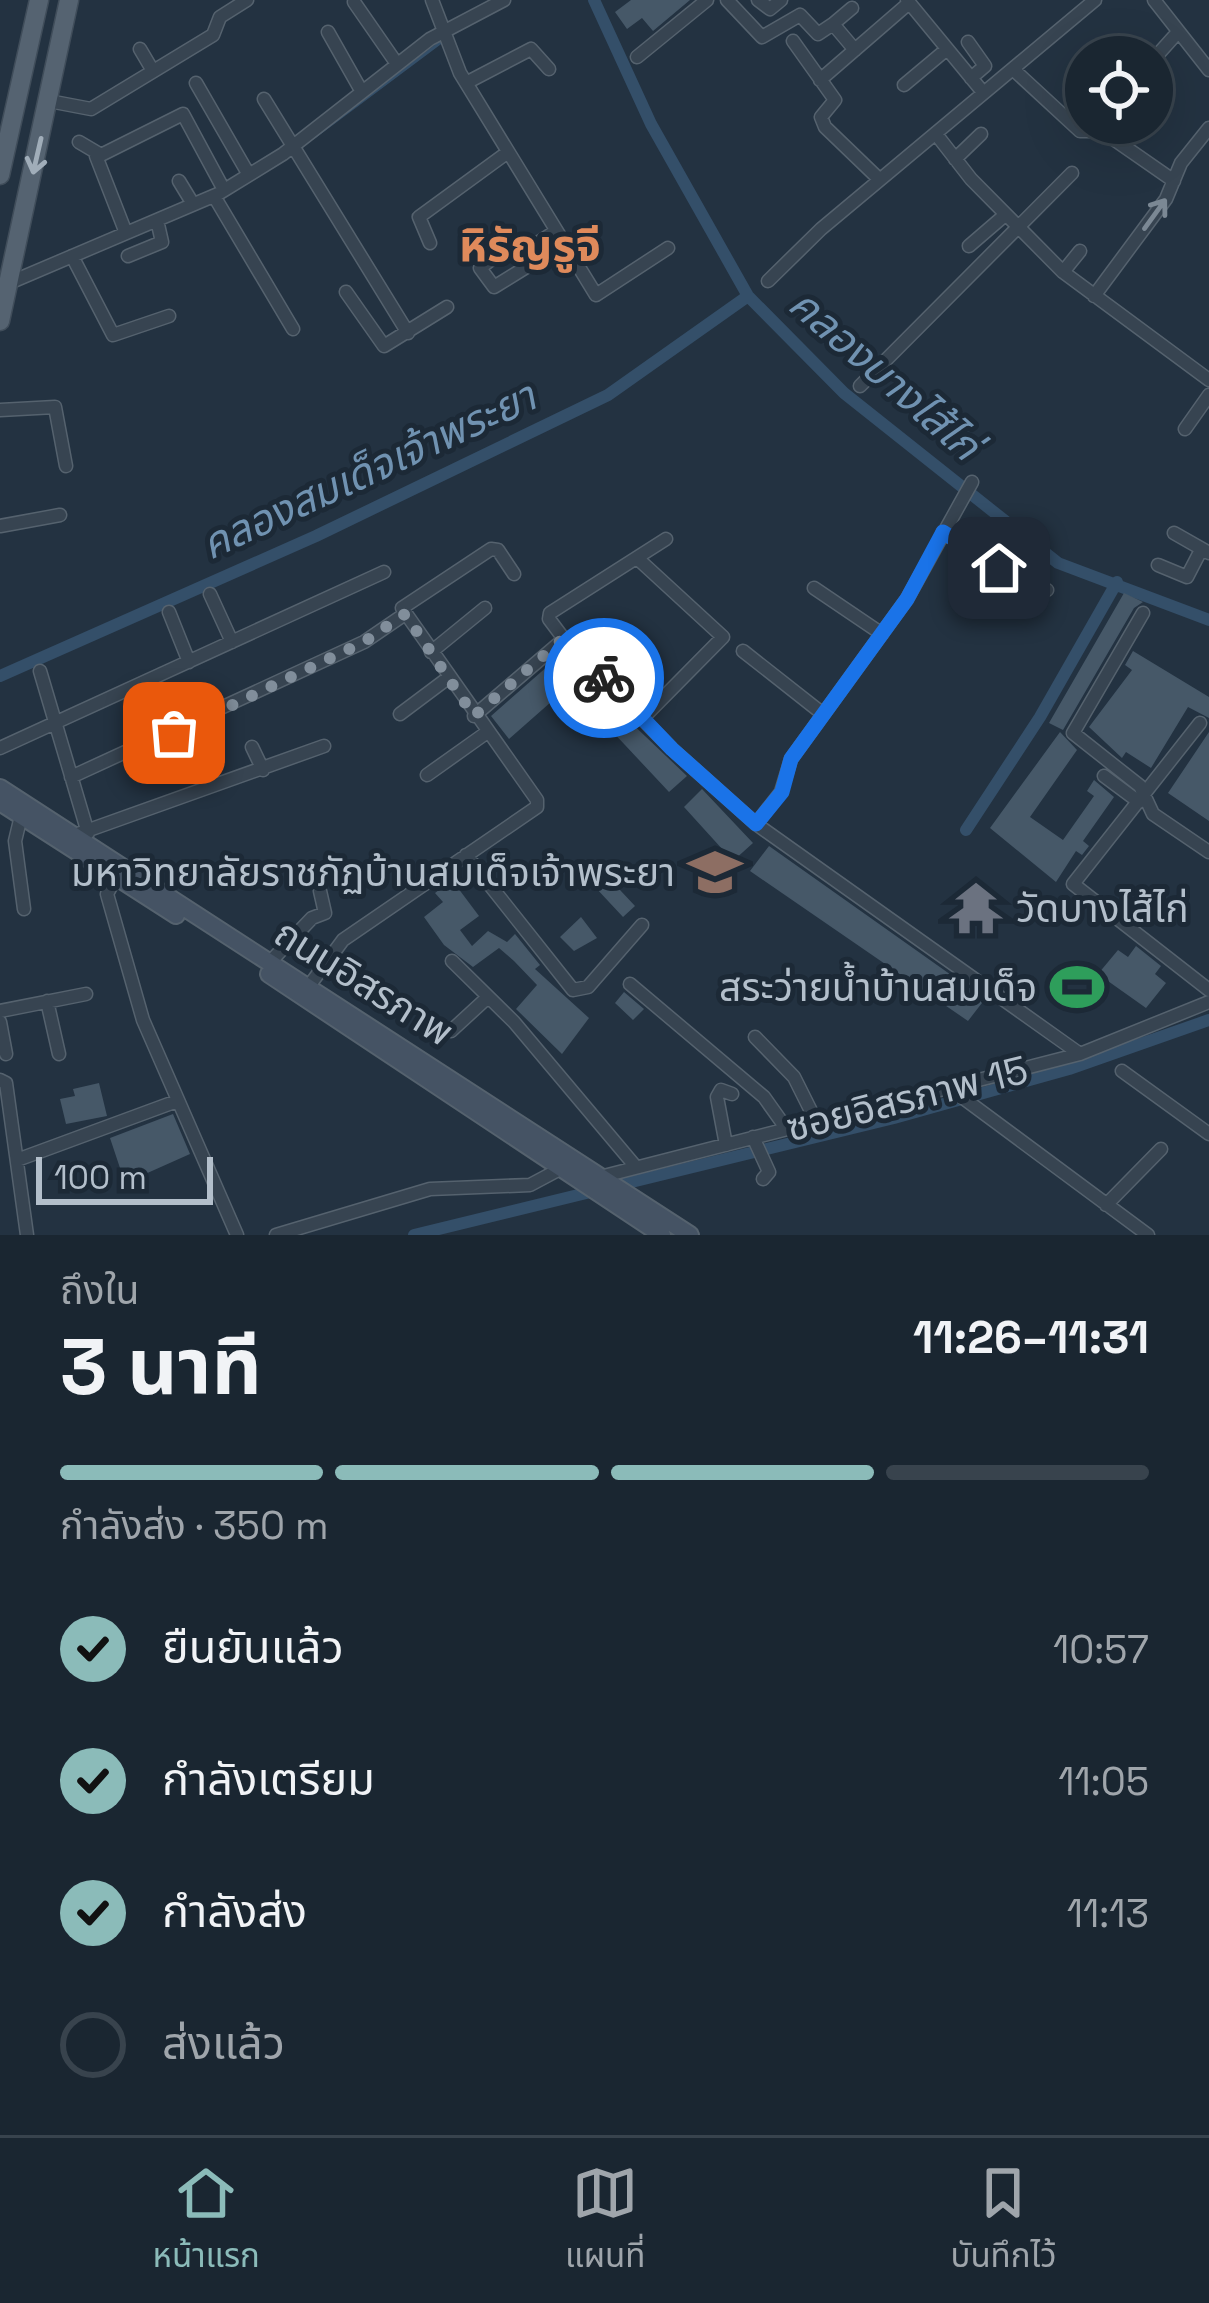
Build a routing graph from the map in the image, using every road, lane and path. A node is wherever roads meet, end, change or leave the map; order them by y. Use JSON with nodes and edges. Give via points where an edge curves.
{"nodes":[{"id":1,"x":39,"y":0,"type":"edge"},
{"id":2,"x":70,"y":0,"type":"edge"},
{"id":3,"x":247,"y":0,"type":"edge"},
{"id":4,"x":432,"y":0,"type":"edge"},
{"id":5,"x":504,"y":0,"type":"edge"},
{"id":6,"x":707,"y":0,"type":"edge"},
{"id":7,"x":727,"y":0,"type":"edge"},
{"id":8,"x":754,"y":0,"type":"edge"},
{"id":9,"x":781,"y":0,"type":"edge"},
{"id":10,"x":1095,"y":0,"type":"edge"},
{"id":11,"x":1154,"y":0,"type":"edge"},
{"id":12,"x":354,"y":2,"type":"edge"},
{"id":13,"x":908,"y":2,"type":"edge"},
{"id":14,"x":852,"y":8,"type":"dead end"},
{"id":15,"x":736,"y":12,"type":"junction"},
{"id":16,"x":833,"y":24,"type":"junction"},
{"id":17,"x":328,"y":32,"type":"dead end"},
{"id":18,"x":1178,"y":32,"type":"junction"},
{"id":19,"x":449,"y":36,"type":"junction"},
{"id":20,"x":1173,"y":38,"type":"edge"},
{"id":21,"x":793,"y":41,"type":"dead end"},
{"id":22,"x":968,"y":42,"type":"dead end"},
{"id":23,"x":947,"y":49,"type":"junction"},
{"id":24,"x":140,"y":50,"type":"dead end"},
{"id":25,"x":855,"y":50,"type":"junction"},
{"id":26,"x":637,"y":56,"type":"dead end"},
{"id":27,"x":397,"y":64,"type":"junction"},
{"id":28,"x":549,"y":69,"type":"dead end"},
{"id":29,"x":1209,"y":70,"type":"edge"},
{"id":30,"x":153,"y":71,"type":"junction"},
{"id":31,"x":1015,"y":71,"type":"junction"},
{"id":32,"x":971,"y":78,"type":"junction"},
{"id":33,"x":820,"y":80,"type":"junction"},
{"id":34,"x":196,"y":82,"type":"dead end"},
{"id":35,"x":466,"y":83,"type":"junction"},
{"id":36,"x":904,"y":85,"type":"dead end"},
{"id":37,"x":982,"y":91,"type":"junction"},
{"id":38,"x":362,"y":92,"type":"junction"},
{"id":39,"x":264,"y":99,"type":"dead end"},
{"id":40,"x":8,"y":100,"type":"edge"},
{"id":41,"x":49,"y":101,"type":"junction"},
{"id":42,"x":1209,"y":128,"type":"edge"},
{"id":43,"x":936,"y":134,"type":"junction"},
{"id":44,"x":981,"y":134,"type":"dead end"},
{"id":45,"x":79,"y":142,"type":"dead end"},
{"id":46,"x":290,"y":148,"type":"junction"},
{"id":47,"x":508,"y":152,"type":"junction"},
{"id":48,"x":96,"y":155,"type":"junction"},
{"id":49,"x":955,"y":159,"type":"junction"},
{"id":50,"x":1072,"y":173,"type":"dead end"},
{"id":51,"x":0,"y":175,"type":"edge"},
{"id":52,"x":249,"y":175,"type":"junction"},
{"id":53,"x":879,"y":179,"type":"junction"},
{"id":54,"x":179,"y":181,"type":"dead end"},
{"id":55,"x":1174,"y":181,"type":"junction"},
{"id":56,"x":219,"y":193,"type":"junction"},
{"id":57,"x":193,"y":204,"type":"junction"},
{"id":58,"x":1005,"y":214,"type":"junction"},
{"id":59,"x":157,"y":220,"type":"junction"},
{"id":60,"x":1019,"y":227,"type":"junction"},
{"id":61,"x":556,"y":231,"type":"junction"},
{"id":62,"x":126,"y":233,"type":"junction"},
{"id":63,"x":430,"y":243,"type":"dead end"},
{"id":64,"x":969,"y":246,"type":"dead end"},
{"id":65,"x":668,"y":248,"type":"dead end"},
{"id":66,"x":1080,"y":251,"type":"dead end"},
{"id":67,"x":522,"y":253,"type":"dead end"},
{"id":68,"x":72,"y":256,"type":"junction"},
{"id":69,"x":128,"y":256,"type":"dead end"},
{"id":70,"x":1063,"y":272,"type":"junction"},
{"id":71,"x":768,"y":281,"type":"dead end"},
{"id":72,"x":8,"y":283,"type":"junction"},
{"id":73,"x":346,"y":292,"type":"dead end"},
{"id":74,"x":1094,"y":296,"type":"junction"},
{"id":75,"x":447,"y":307,"type":"dead end"},
{"id":76,"x":169,"y":316,"type":"dead end"},
{"id":77,"x":0,"y":321,"type":"edge"},
{"id":78,"x":292,"y":329,"type":"dead end"},
{"id":79,"x":408,"y":333,"type":"junction"},
{"id":80,"x":1209,"y":359,"type":"edge"},
{"id":81,"x":1204,"y":377,"type":"edge"},
{"id":82,"x":860,"y":386,"type":"dead end"},
{"id":83,"x":1209,"y":395,"type":"edge"},
{"id":84,"x":0,"y":410,"type":"edge"},
{"id":85,"x":1185,"y":429,"type":"dead end"},
{"id":86,"x":66,"y":466,"type":"dead end"},
{"id":87,"x":968,"y":490,"type":"dead end"},
{"id":88,"x":59,"y":515,"type":"dead end"},
{"id":89,"x":0,"y":526,"type":"edge"},
{"id":90,"x":943,"y":532,"type":"junction"},
{"id":91,"x":1174,"y":533,"type":"dead end"},
{"id":92,"x":666,"y":538,"type":"dead end"},
{"id":93,"x":1205,"y":552,"type":"edge"},
{"id":94,"x":637,"y":558,"type":"junction"},
{"id":95,"x":1158,"y":565,"type":"dead end"},
{"id":96,"x":384,"y":572,"type":"dead end"},
{"id":97,"x":514,"y":574,"type":"dead end"},
{"id":98,"x":814,"y":588,"type":"dead end"},
{"id":99,"x":1047,"y":590,"type":"dead end"},
{"id":100,"x":210,"y":594,"type":"dead end"},
{"id":101,"x":485,"y":608,"type":"dead end"},
{"id":102,"x":404,"y":611,"type":"junction"},
{"id":103,"x":169,"y":613,"type":"dead end"},
{"id":104,"x":1143,"y":613,"type":"dead end"},
{"id":105,"x":882,"y":634,"type":"junction"},
{"id":106,"x":564,"y":638,"type":"junction"},
{"id":107,"x":232,"y":642,"type":"junction"},
{"id":108,"x":743,"y":651,"type":"dead end"},
{"id":109,"x":431,"y":652,"type":"junction"},
{"id":110,"x":189,"y":662,"type":"junction"},
{"id":111,"x":40,"y":671,"type":"dead end"},
{"id":112,"x":448,"y":678,"type":"junction"},
{"id":113,"x":400,"y":714,"type":"dead end"},
{"id":114,"x":823,"y":715,"type":"junction"},
{"id":115,"x":474,"y":716,"type":"junction"},
{"id":116,"x":643,"y":718,"type":"junction"},
{"id":117,"x":54,"y":723,"type":"junction"},
{"id":118,"x":1200,"y":723,"type":"dead end"},
{"id":119,"x":486,"y":733,"type":"junction"},
{"id":120,"x":324,"y":746,"type":"dead end"},
{"id":121,"x":252,"y":747,"type":"dead end"},
{"id":122,"x":0,"y":748,"type":"edge"},
{"id":123,"x":262,"y":770,"type":"junction"},
{"id":124,"x":428,"y":775,"type":"dead end"},
{"id":125,"x":1104,"y":776,"type":"dead end"},
{"id":126,"x":71,"y":777,"type":"junction"},
{"id":127,"x":0,"y":788,"type":"edge"},
{"id":128,"x":1143,"y":799,"type":"junction"},
{"id":129,"x":0,"y":802,"type":"edge"},
{"id":130,"x":18,"y":823,"type":"junction"},
{"id":131,"x":756,"y":824,"type":"junction"},
{"id":132,"x":0,"y":834,"type":"edge"},
{"id":133,"x":81,"y":834,"type":"junction"},
{"id":134,"x":1209,"y":852,"type":"edge"},
{"id":135,"x":466,"y":855,"type":"junction"},
{"id":136,"x":116,"y":877,"type":"junction"},
{"id":137,"x":320,"y":891,"type":"dead end"},
{"id":138,"x":24,"y":908,"type":"dead end"},
{"id":139,"x":641,"y":926,"type":"dead end"},
{"id":140,"x":270,"y":962,"type":"junction"},
{"id":141,"x":452,"y":962,"type":"dead end"},
{"id":142,"x":630,"y":984,"type":"dead end"},
{"id":143,"x":309,"y":986,"type":"junction"},
{"id":144,"x":1209,"y":991,"type":"edge"},
{"id":145,"x":86,"y":994,"type":"dead end"},
{"id":146,"x":488,"y":997,"type":"junction"},
{"id":147,"x":47,"y":1001,"type":"junction"},
{"id":148,"x":1209,"y":1003,"type":"edge"},
{"id":149,"x":0,"y":1011,"type":"edge"},
{"id":150,"x":0,"y":1022,"type":"edge"},
{"id":151,"x":451,"y":1031,"type":"dead end"},
{"id":152,"x":755,"y":1037,"type":"dead end"},
{"id":153,"x":6,"y":1054,"type":"dead end"},
{"id":154,"x":58,"y":1054,"type":"dead end"},
{"id":155,"x":1080,"y":1054,"type":"junction"},
{"id":156,"x":1122,"y":1071,"type":"dead end"},
{"id":157,"x":0,"y":1079,"type":"edge"},
{"id":158,"x":732,"y":1094,"type":"dead end"},
{"id":159,"x":959,"y":1096,"type":"junction"},
{"id":160,"x":177,"y":1101,"type":"junction"},
{"id":161,"x":816,"y":1121,"type":"junction"},
{"id":162,"x":786,"y":1128,"type":"junction"},
{"id":163,"x":1209,"y":1134,"type":"edge"},
{"id":164,"x":726,"y":1145,"type":"junction"},
{"id":165,"x":756,"y":1145,"type":"junction"},
{"id":166,"x":1161,"y":1149,"type":"dead end"},
{"id":167,"x":17,"y":1160,"type":"junction"},
{"id":168,"x":636,"y":1167,"type":"junction"},
{"id":169,"x":560,"y":1169,"type":"junction"},
{"id":170,"x":763,"y":1179,"type":"dead end"},
{"id":171,"x":605,"y":1187,"type":"junction"},
{"id":172,"x":1106,"y":1205,"type":"junction"},
{"id":173,"x":302,"y":1232,"type":"edge"},
{"id":174,"x":27,"y":1235,"type":"edge"},
{"id":175,"x":237,"y":1235,"type":"edge"},
{"id":176,"x":276,"y":1235,"type":"edge"},
{"id":177,"x":662,"y":1235,"type":"edge"},
{"id":178,"x":690,"y":1235,"type":"edge"},
{"id":179,"x":1148,"y":1235,"type":"edge"}],
"edges":[{"from":1,"to":40,"type":"main road"},
{"from":2,"to":41,"type":"main road"},
{"from":3,"to":30,"type":"street","via":[[220,17],[213,34]]},
{"from":4,"to":19,"type":"street"},
{"from":5,"to":19,"type":"street"},
{"from":6,"to":26,"type":"street"},
{"from":7,"to":15,"type":"street"},
{"from":8,"to":9,"type":"street","via":[[770,9]]},
{"from":8,"to":15,"type":"street"},
{"from":10,"to":31,"type":"street"},
{"from":11,"to":18,"type":"street"},
{"from":12,"to":27,"type":"street"},
{"from":13,"to":23,"type":"street"},
{"from":13,"to":25,"type":"street"},
{"from":14,"to":16,"type":"street"},
{"from":15,"to":16,"type":"street","via":[[762,38],[800,15],[818,34]]},
{"from":16,"to":25,"type":"street"},
{"from":17,"to":38,"type":"street"},
{"from":18,"to":20,"type":"street"},
{"from":18,"to":29,"type":"street"},
{"from":19,"to":27,"type":"street"},
{"from":19,"to":35,"type":"street"},
{"from":21,"to":33,"type":"street"},
{"from":22,"to":32,"type":"street","via":[[985,66]]},
{"from":23,"to":32,"type":"street"},
{"from":23,"to":36,"type":"street"},
{"from":24,"to":30,"type":"street"},
{"from":25,"to":33,"type":"street"},
{"from":27,"to":38,"type":"street"},
{"from":28,"to":35,"type":"street","via":[[531,49]]},
{"from":30,"to":41,"type":"street","via":[[91,109]]},
{"from":31,"to":37,"type":"street"},
{"from":31,"to":55,"type":"street","via":[[1080,131],[1102,131]]},
{"from":32,"to":37,"type":"street"},
{"from":33,"to":53,"type":"street","via":[[835,100],[822,115],[825,127]]},
{"from":34,"to":52,"type":"street"},
{"from":35,"to":47,"type":"street"},
{"from":37,"to":43,"type":"street"},
{"from":38,"to":46,"type":"street"},
{"from":39,"to":46,"type":"street"},
{"from":40,"to":51,"type":"main road"},
{"from":41,"to":72,"type":"main road","one_way":true},
{"from":42,"to":55,"type":"street"},
{"from":43,"to":49,"type":"street"},
{"from":43,"to":53,"type":"street"},
{"from":44,"to":49,"type":"street"},
{"from":45,"to":48,"type":"street"},
{"from":46,"to":52,"type":"street"},
{"from":46,"to":79,"type":"street"},
{"from":47,"to":61,"type":"street"},
{"from":47,"to":63,"type":"street","via":[[419,217]]},
{"from":48,"to":56,"type":"street","via":[[183,114]]},
{"from":48,"to":62,"type":"street"},
{"from":49,"to":58,"type":"street"},
{"from":50,"to":60,"type":"street"},
{"from":52,"to":56,"type":"street"},
{"from":53,"to":71,"type":"street"},
{"from":54,"to":57,"type":"street"},
{"from":74,"to":55,"type":"street","one_way":true},
{"from":56,"to":57,"type":"street"},
{"from":56,"to":78,"type":"street"},
{"from":57,"to":59,"type":"street"},
{"from":58,"to":60,"type":"street"},
{"from":58,"to":64,"type":"street"},
{"from":59,"to":62,"type":"street"},
{"from":59,"to":69,"type":"street","via":[[162,242]]},
{"from":60,"to":70,"type":"street"},
{"from":60,"to":82,"type":"street"},
{"from":61,"to":65,"type":"street","via":[[596,295]]},
{"from":61,"to":67,"type":"street"},
{"from":62,"to":68,"type":"street"},
{"from":66,"to":70,"type":"street"},
{"from":68,"to":72,"type":"street"},
{"from":68,"to":76,"type":"street","via":[[112,335]]},
{"from":70,"to":74,"type":"street"},
{"from":72,"to":77,"type":"main road"},
{"from":73,"to":79,"type":"street","via":[[384,346]]},
{"from":74,"to":81,"type":"street"},
{"from":75,"to":79,"type":"street"},
{"from":80,"to":81,"type":"street"},
{"from":83,"to":85,"type":"street"},
{"from":84,"to":86,"type":"street","via":[[55,407]]},
{"from":87,"to":90,"type":"street"},
{"from":88,"to":89,"type":"street"},
{"from":90,"to":99,"type":"street"},
{"from":90,"to":105,"type":"street"},
{"from":91,"to":93,"type":"street"},
{"from":92,"to":94,"type":"street"},
{"from":93,"to":95,"type":"street","via":[[1187,577]]},
{"from":94,"to":106,"type":"street","via":[[550,613]]},
{"from":94,"to":116,"type":"street","via":[[723,637]]},
{"from":96,"to":107,"type":"street"},
{"from":97,"to":102,"type":"street","via":[[490,548]]},
{"from":98,"to":105,"type":"street"},
{"from":100,"to":107,"type":"street"},
{"from":101,"to":109,"type":"street"},
{"from":102,"to":109,"type":"street"},
{"from":102,"to":126,"type":"street","via":[[364,642]]},
{"from":103,"to":110,"type":"street"},
{"from":104,"to":128,"type":"street","via":[[1072,733]]},
{"from":105,"to":114,"type":"street"},
{"from":106,"to":115,"type":"street"},
{"from":106,"to":116,"type":"street"},
{"from":107,"to":110,"type":"street"},
{"from":108,"to":114,"type":"street"},
{"from":109,"to":112,"type":"street"},
{"from":110,"to":117,"type":"street"},
{"from":111,"to":117,"type":"street"},
{"from":112,"to":113,"type":"street"},
{"from":112,"to":115,"type":"street"},
{"from":114,"to":131,"type":"street"},
{"from":115,"to":119,"type":"street"},
{"from":116,"to":131,"type":"street"},
{"from":117,"to":122,"type":"street"},
{"from":117,"to":126,"type":"street"},
{"from":118,"to":128,"type":"street"},
{"from":119,"to":124,"type":"street"},
{"from":119,"to":135,"type":"street","via":[[538,803]]},
{"from":120,"to":123,"type":"street"},
{"from":121,"to":123,"type":"street"},
{"from":123,"to":133,"type":"street"},
{"from":125,"to":128,"type":"street"},
{"from":126,"to":133,"type":"street"},
{"from":127,"to":133,"type":"main road","name":"ถนนอิสรภาพ"},
{"from":128,"to":134,"type":"street"},
{"from":128,"to":144,"type":"street","via":[[1074,889]]},
{"from":129,"to":130,"type":"main road"},
{"from":130,"to":132,"type":"street"},
{"from":130,"to":136,"type":"main road"},
{"from":130,"to":138,"type":"street"},
{"from":131,"to":155,"type":"street"},
{"from":133,"to":140,"type":"main road","name":"ถนนอิสรภาพ"},
{"from":135,"to":139,"type":"street","via":[[574,990],[588,987]]},
{"from":135,"to":143,"type":"street","via":[[343,940]]},
{"from":136,"to":160,"type":"street","via":[[106,894]]},
{"from":136,"to":169,"type":"main road"},
{"from":137,"to":140,"type":"street","via":[[325,913]]},
{"from":140,"to":143,"type":"main road","name":"ถนนอิสรภาพ"},
{"from":141,"to":146,"type":"street"},
{"from":142,"to":162,"type":"street","via":[[764,1097]]},
{"from":143,"to":171,"type":"main road","name":"ถนนอิสรภาพ"},
{"from":145,"to":147,"type":"street"},
{"from":146,"to":151,"type":"street"},
{"from":146,"to":168,"type":"street"},
{"from":147,"to":149,"type":"street"},
{"from":147,"to":154,"type":"street"},
{"from":148,"to":155,"type":"street","name":"ซอยอิสรภาพ 15"},
{"from":150,"to":153,"type":"street"},
{"from":152,"to":161,"type":"street","via":[[794,1077]]},
{"from":155,"to":159,"type":"street","name":"ซอยอิสรภาพ 15"},
{"from":156,"to":163,"type":"street"},
{"from":157,"to":167,"type":"street"},
{"from":158,"to":164,"type":"street","via":[[721,1090],[717,1097]]},
{"from":159,"to":161,"type":"street","name":"ซอยอิสรภาพ 15"},
{"from":159,"to":172,"type":"street"},
{"from":160,"to":167,"type":"street"},
{"from":160,"to":175,"type":"street"},
{"from":161,"to":162,"type":"street","name":"ซอยอิสรภาพ 15"},
{"from":162,"to":165,"type":"street","name":"ซอยอิสรภาพ 15"},
{"from":164,"to":165,"type":"street","name":"ซอยอิสรภาพ 15"},
{"from":164,"to":168,"type":"street","name":"ซอยอิสรภาพ 15"},
{"from":165,"to":170,"type":"street","via":[[770,1175]]},
{"from":166,"to":172,"type":"street"},
{"from":167,"to":174,"type":"street"},
{"from":168,"to":171,"type":"street","name":"ซอยอิสรภาพ 15"},
{"from":169,"to":171,"type":"main road"},
{"from":169,"to":173,"type":"street","via":[[530,1186],[430,1189]]},
{"from":171,"to":177,"type":"main road"},
{"from":171,"to":178,"type":"main road","name":"ถนนอิสรภาพ"},
{"from":172,"to":179,"type":"street"},
{"from":173,"to":176,"type":"street"}]}
